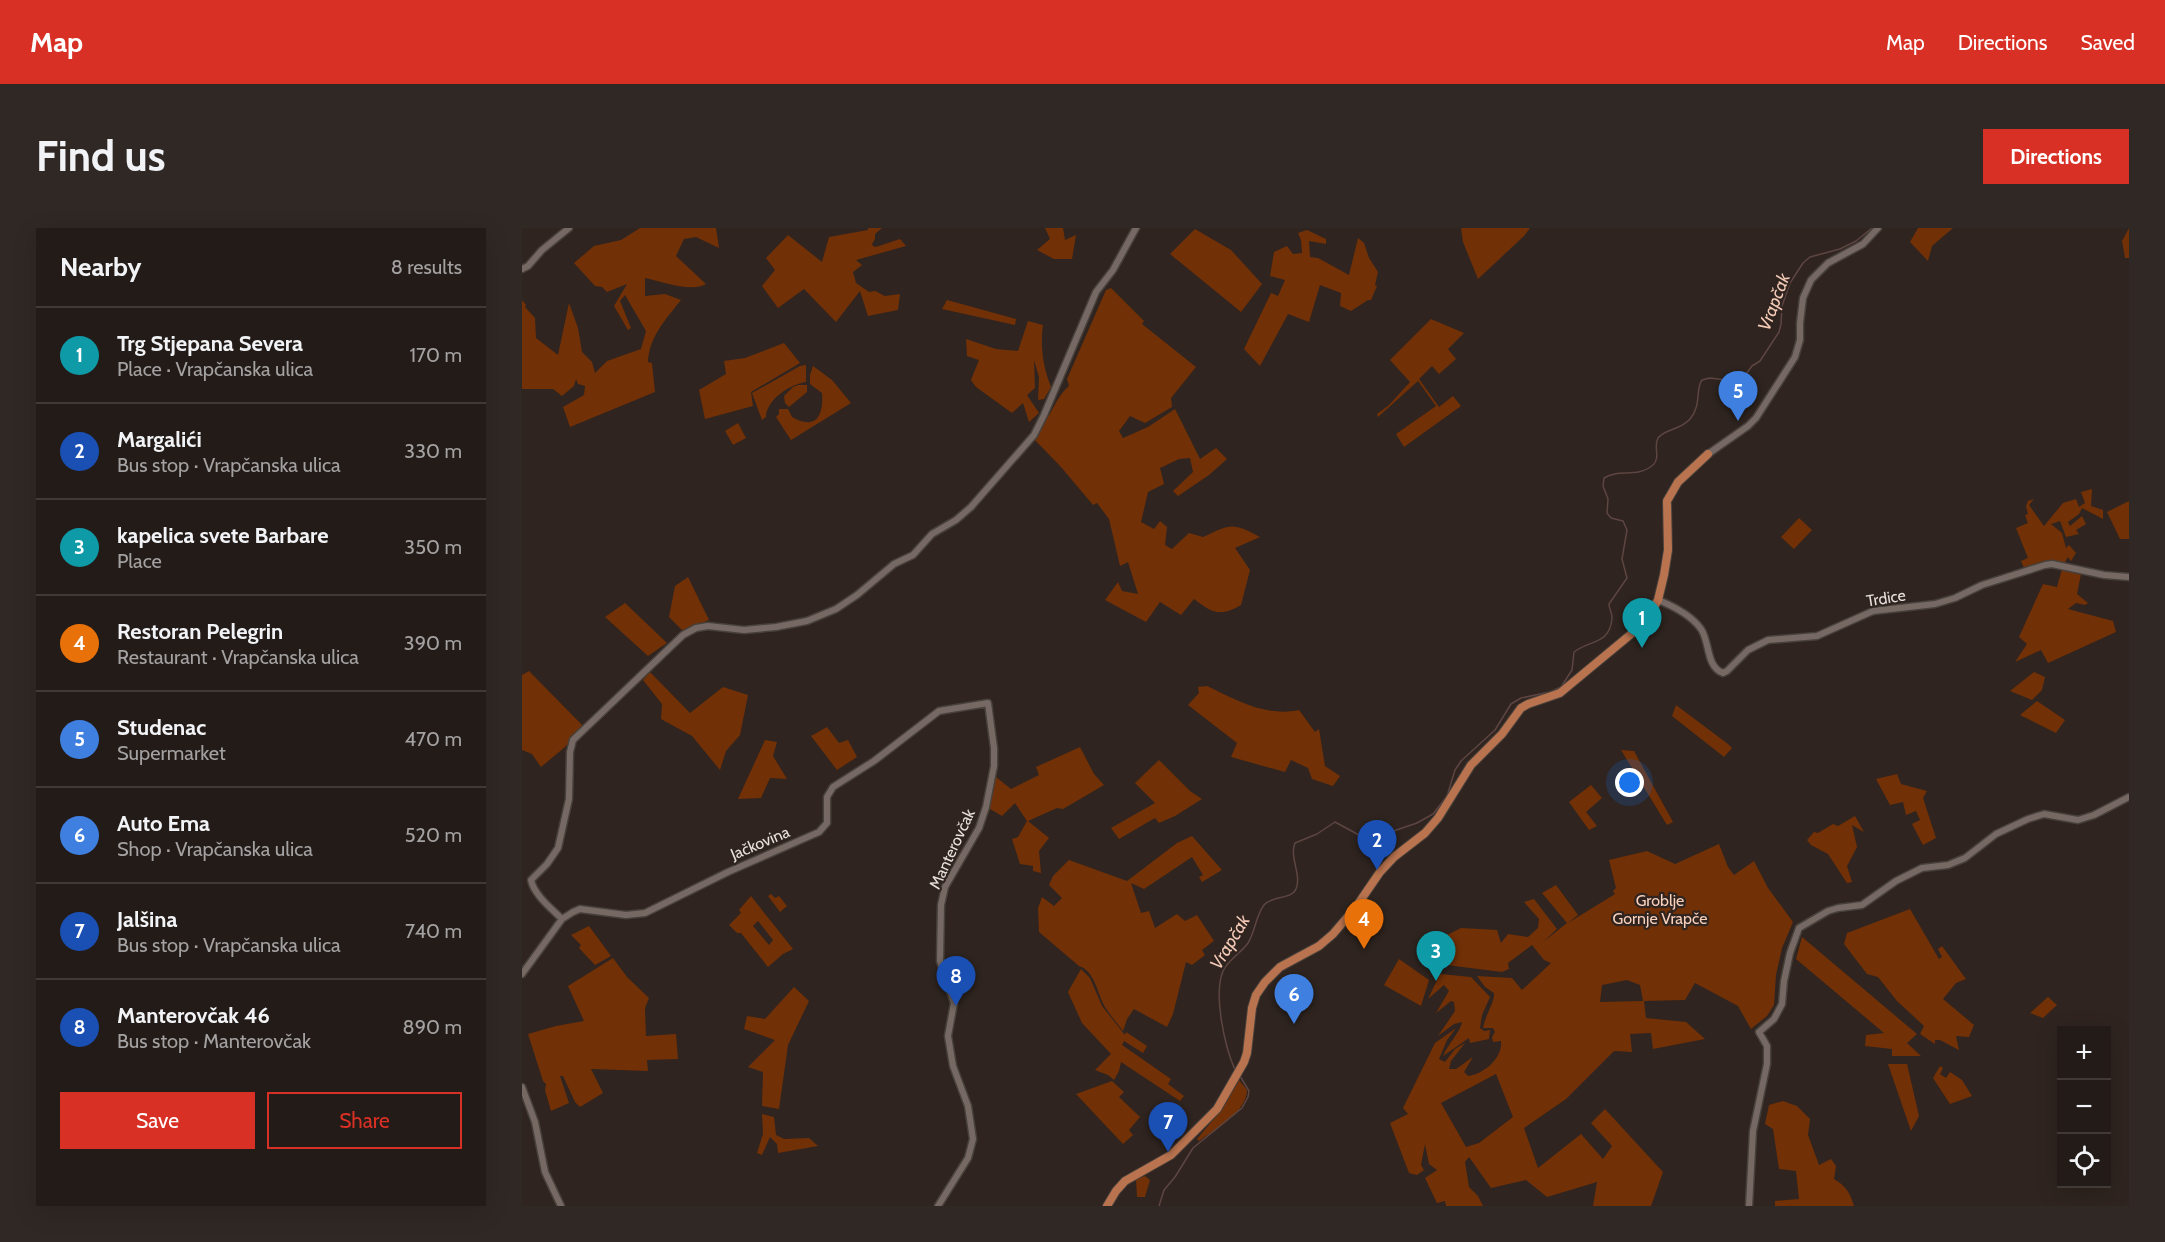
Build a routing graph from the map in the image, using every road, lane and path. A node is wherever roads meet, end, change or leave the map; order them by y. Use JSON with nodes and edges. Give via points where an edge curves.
{"nodes":[{"id":1,"x":569,"y":228,"type":"edge"},
{"id":2,"x":1136,"y":228,"type":"edge"},
{"id":3,"x":1878,"y":228,"type":"edge"},
{"id":4,"x":522,"y":269,"type":"edge"},
{"id":5,"x":1708,"y":454,"type":"joint"},
{"id":6,"x":2129,"y":577,"type":"edge"},
{"id":7,"x":1658,"y":600,"type":"junction"},
{"id":8,"x":988,"y":703,"type":"joint"},
{"id":9,"x":2129,"y":797,"type":"edge"},
{"id":10,"x":562,"y":919,"type":"junction"},
{"id":11,"x":522,"y":974,"type":"edge"},
{"id":12,"x":522,"y":1087,"type":"edge"},
{"id":13,"x":561,"y":1206,"type":"edge"},
{"id":14,"x":938,"y":1206,"type":"edge"},
{"id":15,"x":1107,"y":1206,"type":"edge"},
{"id":16,"x":1749,"y":1206,"type":"edge"}],
"edges":[{"from":1,"to":4,"type":"street"},
{"from":2,"to":10,"type":"street","via":[[1096,292],[1034,435],[971,507],[932,534],[913,555],[894,564],[836,609],[807,621],[776,627],[744,630],[708,626],[683,635],[573,740],[569,799],[558,848],[531,880],[539,895]]},
{"from":3,"to":5,"type":"street","via":[[1863,244],[1828,263],[1811,280],[1803,298],[1796,357],[1756,418]]},
{"from":5,"to":7,"type":"main road","via":[[1678,482],[1667,501],[1668,550]]},
{"from":6,"to":7,"type":"street","name":"Trdice","via":[[2052,564],[1935,604],[1873,611],[1817,636],[1768,640],[1748,650],[1723,673],[1713,665],[1696,623]]},
{"from":7,"to":15,"type":"main road","via":[[1642,624],[1560,693],[1521,708],[1471,765],[1438,818],[1380,872],[1333,934],[1313,950],[1280,967],[1265,982],[1252,1008],[1247,1053],[1217,1108],[1171,1155],[1125,1181]]},
{"from":8,"to":10,"type":"street","name":"Jačkovina","via":[[939,711],[833,787],[826,797],[827,823],[819,832],[645,913],[626,915],[580,909]]},
{"from":8,"to":14,"type":"street","name":"Manterovčak","via":[[994,748],[986,807],[979,828],[945,887],[941,905],[940,961],[954,1003],[948,1036],[973,1139],[968,1158]]},
{"from":9,"to":16,"type":"street","via":[[2079,820],[2044,814],[2028,819],[1996,834],[1965,858],[1922,868],[1862,905],[1828,911],[1799,928],[1790,954],[1782,1004],[1759,1032],[1767,1046],[1767,1064],[1753,1131]]},
{"from":10,"to":11,"type":"street"},
{"from":12,"to":13,"type":"street","via":[[535,1122],[545,1172]]}]}
